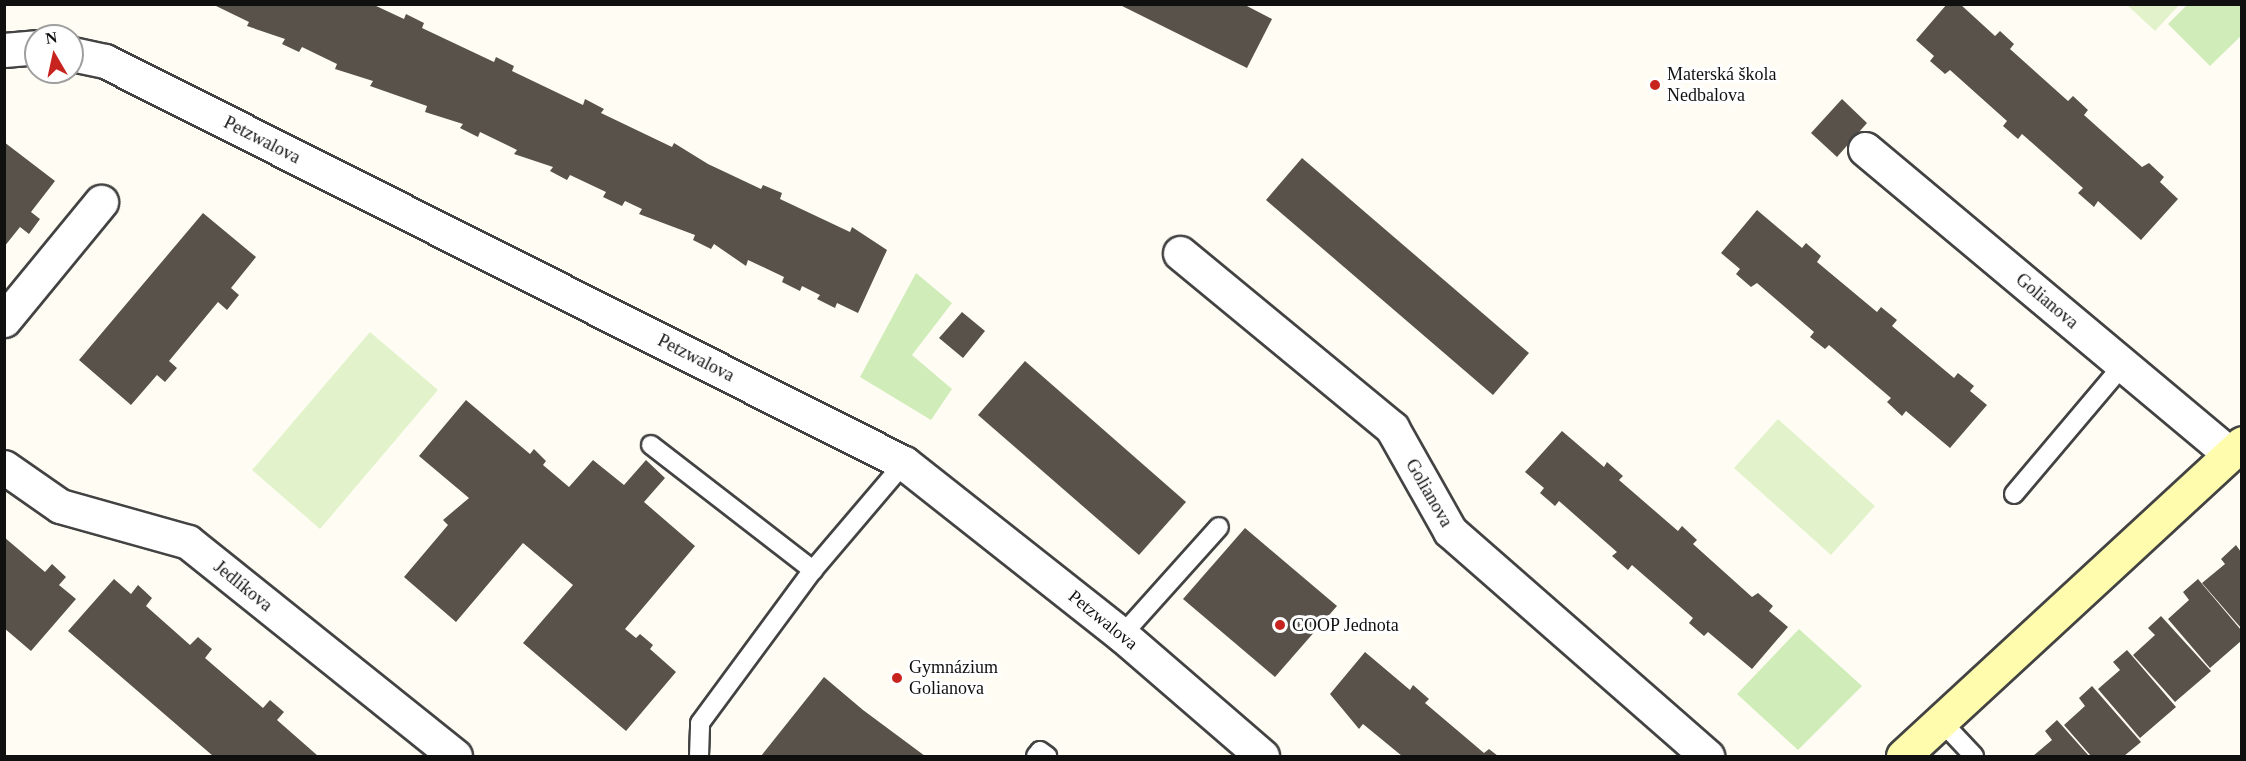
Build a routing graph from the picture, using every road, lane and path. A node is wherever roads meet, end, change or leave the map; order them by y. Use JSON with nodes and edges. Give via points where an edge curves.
{"nodes":[{"id":1,"x":24,"y":48,"type":"edge"},
{"id":2,"x":4,"y":50,"type":"edge"},
{"id":3,"x":84,"y":57,"type":"edge"},
{"id":4,"x":1865,"y":149,"type":"dead end"},
{"id":5,"x":101,"y":202,"type":"dead end"},
{"id":6,"x":1180,"y":253,"type":"dead end"},
{"id":7,"x":4,"y":320,"type":"edge"},
{"id":8,"x":2123,"y":365,"type":"junction"},
{"id":9,"x":651,"y":445,"type":"dead end"},
{"id":10,"x":2235,"y":448,"type":"edge"},
{"id":11,"x":904,"y":463,"type":"junction"},
{"id":12,"x":4,"y":467,"type":"edge"},
{"id":13,"x":2014,"y":494,"type":"dead end"},
{"id":14,"x":1219,"y":527,"type":"dead end"},
{"id":15,"x":813,"y":570,"type":"junction"},
{"id":16,"x":1122,"y":635,"type":"junction"},
{"id":17,"x":1941,"y":721,"type":"junction"},
{"id":18,"x":455,"y":756,"type":"edge"},
{"id":19,"x":699,"y":756,"type":"edge"},
{"id":20,"x":1036,"y":756,"type":"edge"},
{"id":21,"x":1047,"y":756,"type":"edge"},
{"id":22,"x":1262,"y":756,"type":"edge"},
{"id":23,"x":1707,"y":756,"type":"edge"},
{"id":24,"x":1903,"y":756,"type":"edge"},
{"id":25,"x":1974,"y":756,"type":"edge"}],
"edges":[{"from":1,"to":2,"type":"street"},
{"from":3,"to":11,"type":"street","name":"Petzwalova","via":[[105,61]]},
{"from":4,"to":8,"type":"street","name":"Golianova"},
{"from":5,"to":7,"type":"street"},
{"from":6,"to":23,"type":"street","name":"Golianova","via":[[1392,428],[1450,531]]},
{"from":8,"to":10,"type":"street","name":"Golianova"},
{"from":8,"to":13,"type":"lane"},
{"from":9,"to":15,"type":"lane"},
{"from":10,"to":17,"type":"street","name":"Golianova"},
{"from":11,"to":15,"type":"lane"},
{"from":11,"to":16,"type":"street","name":"Petzwalova"},
{"from":12,"to":18,"type":"street","name":"Jedlíkova","via":[[60,506],[188,542]]},
{"from":14,"to":16,"type":"lane"},
{"from":15,"to":19,"type":"lane","via":[[700,723]]},
{"from":16,"to":22,"type":"street","name":"Petzwalova"},
{"from":17,"to":24,"type":"street","name":"Golianova"},
{"from":17,"to":25,"type":"lane"},
{"from":20,"to":21,"type":"lane","via":[[1040,751]]}]}
